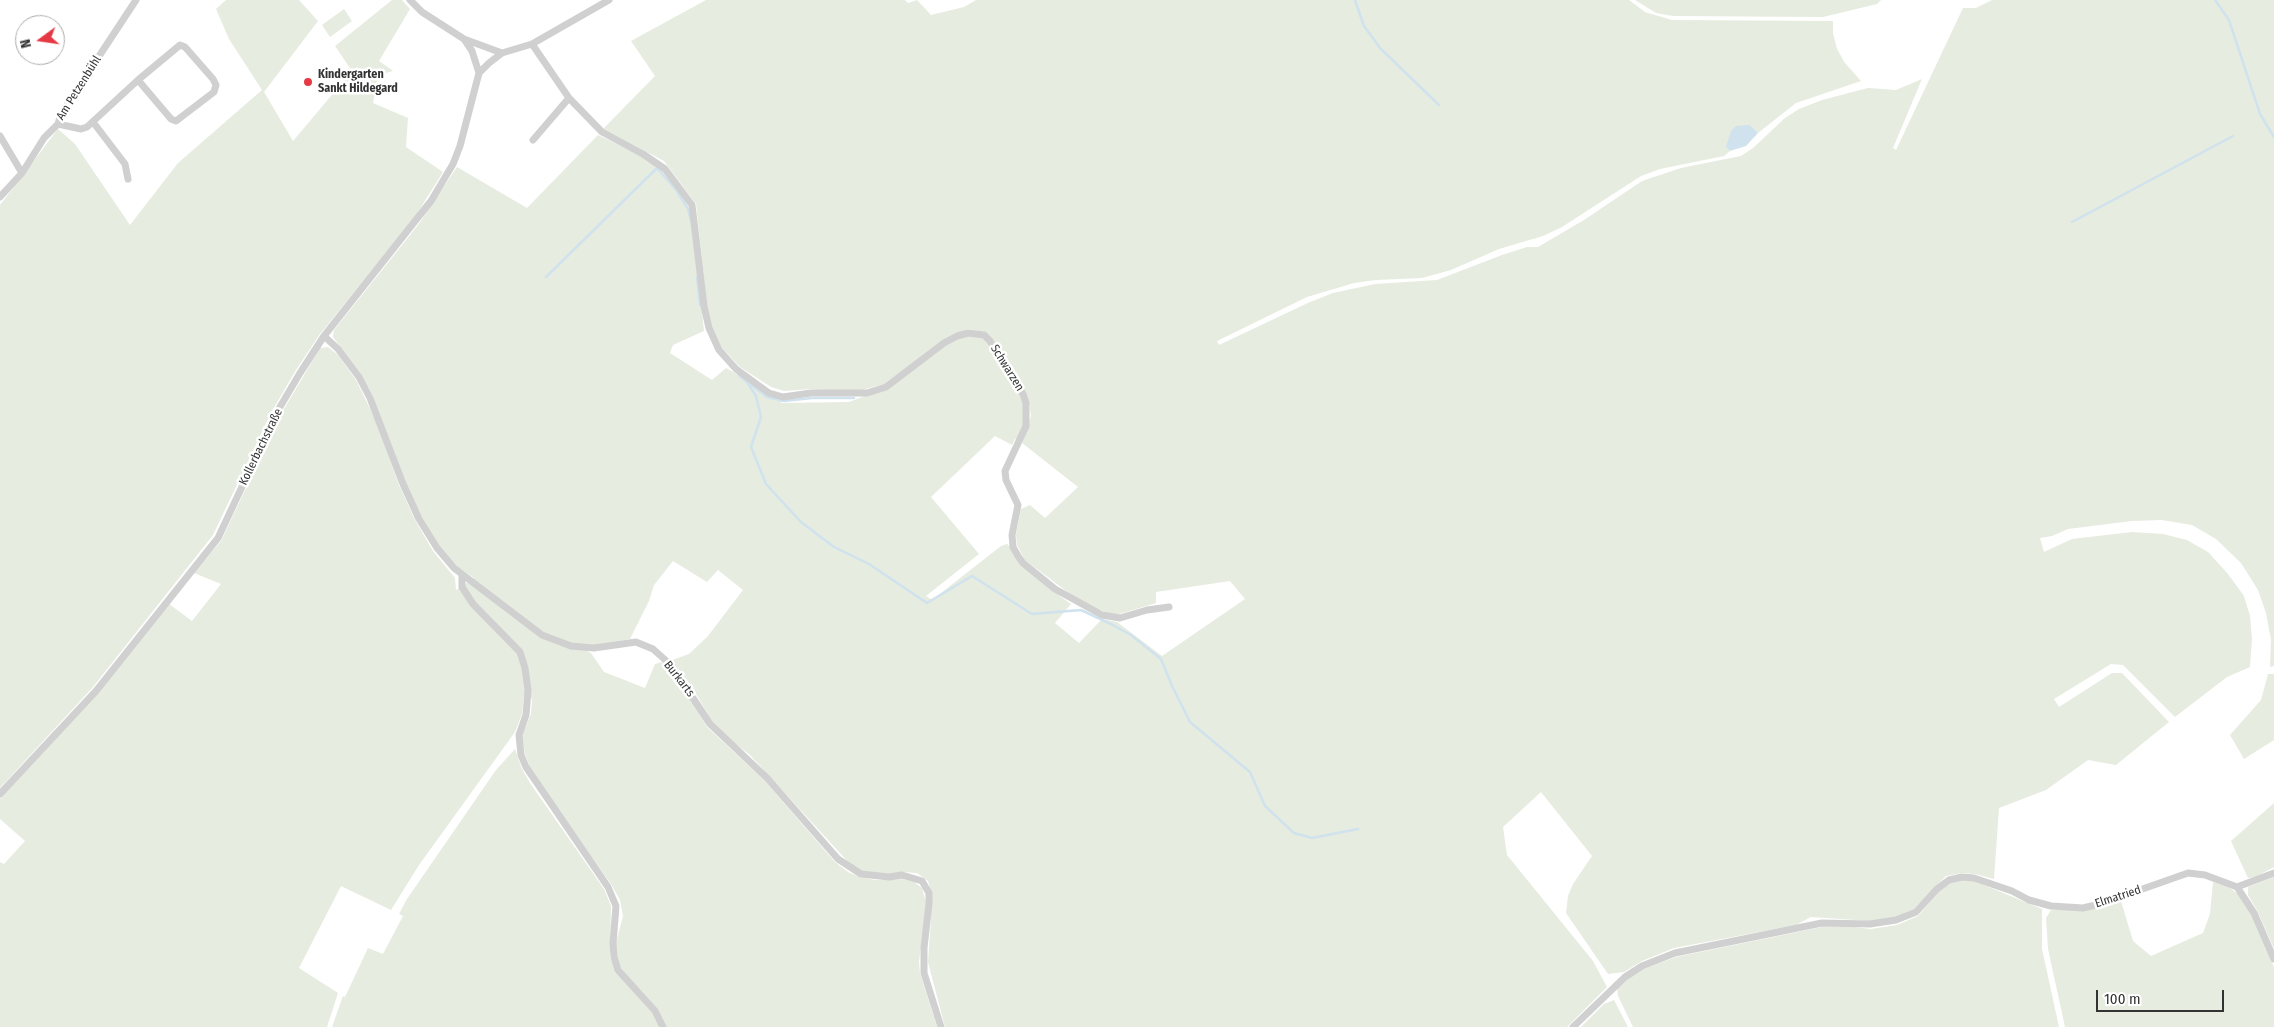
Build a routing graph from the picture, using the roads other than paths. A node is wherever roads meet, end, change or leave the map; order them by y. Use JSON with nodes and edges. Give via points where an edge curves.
{"nodes":[{"id":1,"x":136,"y":0,"type":"edge"},
{"id":2,"x":410,"y":0,"type":"edge"},
{"id":3,"x":609,"y":0,"type":"edge"},
{"id":4,"x":464,"y":39,"type":"junction"},
{"id":5,"x":532,"y":44,"type":"junction"},
{"id":6,"x":502,"y":53,"type":"junction"},
{"id":7,"x":480,"y":73,"type":"junction"},
{"id":8,"x":138,"y":80,"type":"junction"},
{"id":9,"x":569,"y":98,"type":"junction"},
{"id":10,"x":93,"y":122,"type":"junction"},
{"id":11,"x":58,"y":124,"type":"junction"},
{"id":12,"x":0,"y":136,"type":"edge"},
{"id":13,"x":533,"y":140,"type":"dead end"},
{"id":14,"x":22,"y":173,"type":"junction"},
{"id":15,"x":128,"y":179,"type":"dead end"},
{"id":16,"x":0,"y":197,"type":"edge"},
{"id":17,"x":324,"y":336,"type":"junction"},
{"id":18,"x":462,"y":575,"type":"junction"},
{"id":19,"x":1169,"y":607,"type":"dead end"},
{"id":20,"x":0,"y":794,"type":"edge"},
{"id":21,"x":2274,"y":873,"type":"edge"},
{"id":22,"x":2235,"y":886,"type":"junction"},
{"id":23,"x":2274,"y":959,"type":"edge"},
{"id":24,"x":663,"y":1027,"type":"edge"},
{"id":25,"x":941,"y":1027,"type":"edge"},
{"id":26,"x":1573,"y":1027,"type":"edge"}],
"edges":[{"from":1,"to":11,"type":"street","name":"Am Petzenbühl","via":[[61,114]]},
{"from":2,"to":4,"type":"street","via":[[422,12]]},
{"from":3,"to":5,"type":"street"},
{"from":4,"to":6,"type":"street"},
{"from":4,"to":7,"type":"street"},
{"from":5,"to":6,"type":"street"},
{"from":5,"to":9,"type":"street"},
{"from":6,"to":7,"type":"street"},
{"from":7,"to":17,"type":"street","name":"Kollerbachstraße","via":[[453,164],[431,201]]},
{"from":8,"to":8,"type":"street","via":[[180,45],[216,85],[214,92],[176,121]]},
{"from":8,"to":10,"type":"street"},
{"from":9,"to":13,"type":"street"},
{"from":9,"to":19,"type":"street","name":"Schwarzen","via":[[602,132],[665,169],[692,205],[709,328],[719,350],[736,369],[769,393],[783,397],[811,393],[867,393],[886,387],[957,336],[968,333],[984,336],[1026,403],[1026,426],[1005,471],[1018,506],[1012,535],[1018,556],[1055,589],[1102,615],[1120,618]]},
{"from":10,"to":11,"type":"street","via":[[82,129]]},
{"from":10,"to":15,"type":"street","via":[[125,164]]},
{"from":11,"to":14,"type":"street","name":"Am Petzenbühl","via":[[44,138]]},
{"from":12,"to":14,"type":"street"},
{"from":14,"to":16,"type":"street","name":"Am Petzenbühl"},
{"from":17,"to":18,"type":"street","name":"Burkarts","via":[[359,377],[419,519],[437,548]]},
{"from":17,"to":20,"type":"street","name":"Kollerbachstraße","via":[[277,412],[218,538],[96,690]]},
{"from":18,"to":24,"type":"street","via":[[462,588],[473,604],[520,652],[528,690],[526,715],[519,736],[521,755],[608,887],[616,906],[613,950],[618,970],[655,1011]]},
{"from":18,"to":25,"type":"street","name":"Burkarts","via":[[542,635],[571,646],[594,648],[636,642],[653,649],[672,666],[722,737],[767,778],[838,859],[861,874],[902,875],[916,878],[926,886],[929,903],[924,973]]},
{"from":21,"to":22,"type":"street"},
{"from":22,"to":23,"type":"street","via":[[2254,913]]},
{"from":22,"to":26,"type":"street","name":"Elmatried","via":[[2205,875],[2188,873],[2083,908],[2051,906],[1974,878],[1962,877],[1949,880],[1916,912],[1896,920],[1870,924],[1822,923],[1675,953],[1625,976]]}]}
